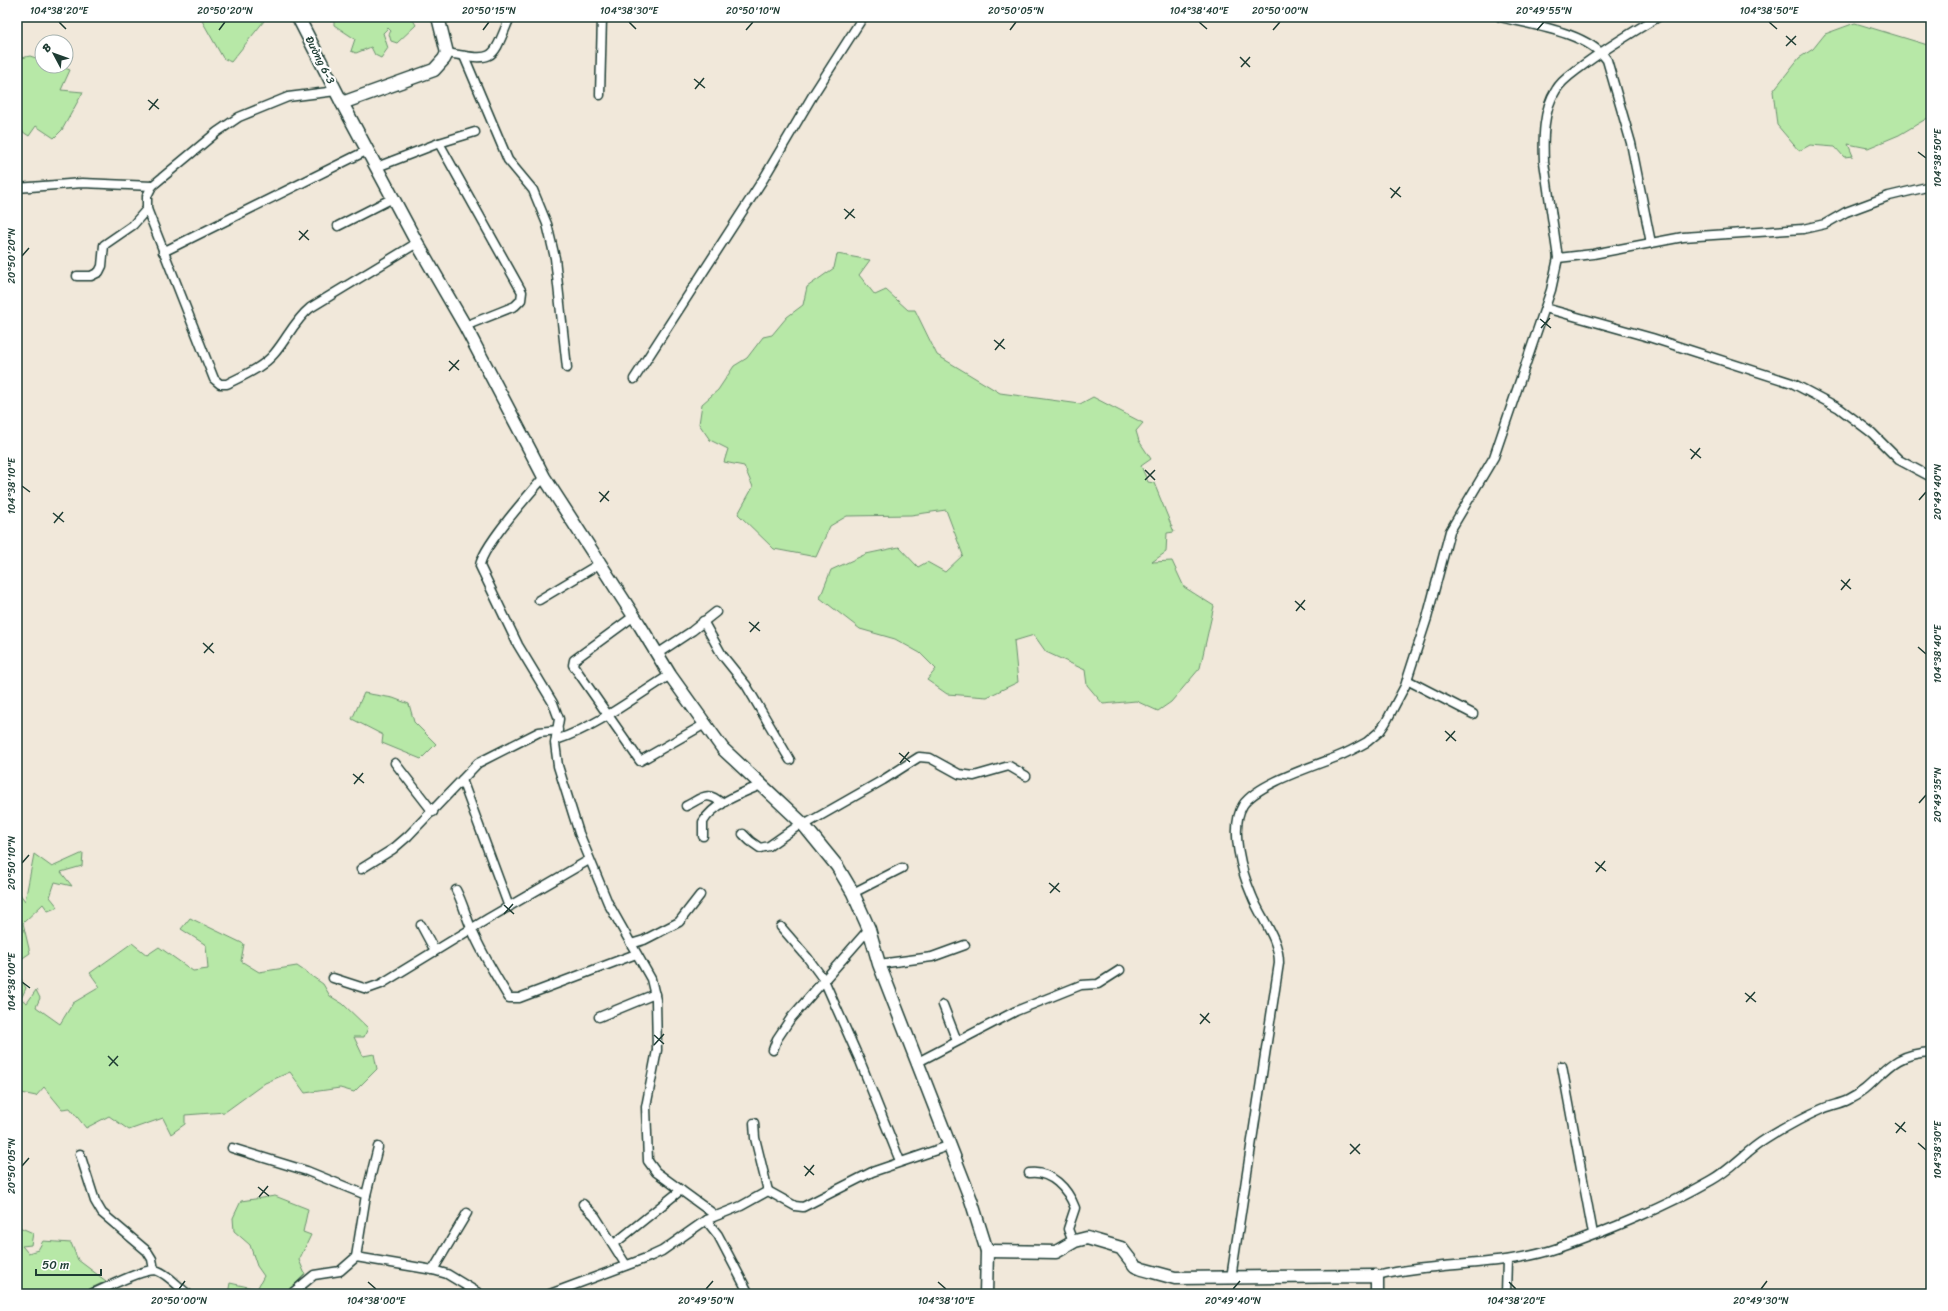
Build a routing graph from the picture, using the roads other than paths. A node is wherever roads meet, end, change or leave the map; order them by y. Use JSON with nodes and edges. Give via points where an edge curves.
{"nodes":[{"id":1,"x":298,"y":17,"type":"edge"},
{"id":2,"x":438,"y":17,"type":"edge"},
{"id":3,"x":510,"y":17,"type":"edge"},
{"id":4,"x":602,"y":17,"type":"edge"},
{"id":5,"x":863,"y":17,"type":"edge"},
{"id":6,"x":1500,"y":17,"type":"edge"},
{"id":7,"x":1658,"y":17,"type":"edge"},
{"id":8,"x":1600,"y":52,"type":"junction"},
{"id":9,"x":447,"y":53,"type":"junction"},
{"id":10,"x":464,"y":56,"type":"junction"},
{"id":11,"x":336,"y":91,"type":"junction"},
{"id":12,"x":600,"y":96,"type":"dead end"},
{"id":13,"x":342,"y":103,"type":"junction"},
{"id":14,"x":475,"y":132,"type":"dead end"},
{"id":15,"x":439,"y":143,"type":"junction"},
{"id":16,"x":368,"y":150,"type":"junction"},
{"id":17,"x":377,"y":167,"type":"junction"},
{"id":18,"x":152,"y":186,"type":"junction"},
{"id":19,"x":1931,"y":186,"type":"edge"},
{"id":20,"x":17,"y":188,"type":"edge"},
{"id":21,"x":393,"y":198,"type":"junction"},
{"id":22,"x":147,"y":209,"type":"junction"},
{"id":23,"x":338,"y":226,"type":"dead end"},
{"id":24,"x":417,"y":243,"type":"junction"},
{"id":25,"x":1651,"y":243,"type":"junction"},
{"id":26,"x":162,"y":252,"type":"junction"},
{"id":27,"x":1558,"y":258,"type":"junction"},
{"id":28,"x":77,"y":276,"type":"dead end"},
{"id":29,"x":1545,"y":308,"type":"junction"},
{"id":30,"x":464,"y":326,"type":"junction"},
{"id":31,"x":568,"y":368,"type":"dead end"},
{"id":32,"x":634,"y":379,"type":"dead end"},
{"id":33,"x":544,"y":477,"type":"junction"},
{"id":34,"x":1931,"y":477,"type":"edge"},
{"id":35,"x":599,"y":564,"type":"junction"},
{"id":36,"x":539,"y":600,"type":"dead end"},
{"id":37,"x":716,"y":612,"type":"dead end"},
{"id":38,"x":634,"y":616,"type":"junction"},
{"id":39,"x":703,"y":621,"type":"junction"},
{"id":40,"x":657,"y":654,"type":"junction"},
{"id":41,"x":670,"y":675,"type":"junction"},
{"id":42,"x":1407,"y":680,"type":"junction"},
{"id":43,"x":1472,"y":714,"type":"dead end"},
{"id":44,"x":608,"y":715,"type":"junction"},
{"id":45,"x":705,"y":724,"type":"junction"},
{"id":46,"x":558,"y":730,"type":"junction"},
{"id":47,"x":556,"y":740,"type":"junction"},
{"id":48,"x":790,"y":760,"type":"dead end"},
{"id":49,"x":395,"y":763,"type":"dead end"},
{"id":50,"x":1026,"y":776,"type":"dead end"},
{"id":51,"x":462,"y":780,"type":"junction"},
{"id":52,"x":761,"y":785,"type":"junction"},
{"id":53,"x":722,"y":804,"type":"junction"},
{"id":54,"x":686,"y":806,"type":"dead end"},
{"id":55,"x":432,"y":812,"type":"junction"},
{"id":56,"x":803,"y":824,"type":"junction"},
{"id":57,"x":743,"y":834,"type":"dead end"},
{"id":58,"x":703,"y":836,"type":"dead end"},
{"id":59,"x":590,"y":860,"type":"junction"},
{"id":60,"x":902,"y":868,"type":"dead end"},
{"id":61,"x":361,"y":869,"type":"dead end"},
{"id":62,"x":456,"y":890,"type":"dead end"},
{"id":63,"x":853,"y":893,"type":"junction"},
{"id":64,"x":700,"y":895,"type":"dead end"},
{"id":65,"x":509,"y":907,"type":"junction"},
{"id":66,"x":421,"y":926,"type":"dead end"},
{"id":67,"x":781,"y":927,"type":"dead end"},
{"id":68,"x":471,"y":929,"type":"junction"},
{"id":69,"x":869,"y":929,"type":"junction"},
{"id":70,"x":631,"y":944,"type":"junction"},
{"id":71,"x":965,"y":945,"type":"dead end"},
{"id":72,"x":435,"y":951,"type":"junction"},
{"id":73,"x":636,"y":954,"type":"junction"},
{"id":74,"x":879,"y":964,"type":"junction"},
{"id":75,"x":1120,"y":970,"type":"dead end"},
{"id":76,"x":333,"y":978,"type":"dead end"},
{"id":77,"x":824,"y":980,"type":"junction"},
{"id":78,"x":655,"y":994,"type":"junction"},
{"id":79,"x":943,"y":1005,"type":"dead end"},
{"id":80,"x":598,"y":1017,"type":"dead end"},
{"id":81,"x":957,"y":1041,"type":"junction"},
{"id":82,"x":773,"y":1050,"type":"dead end"},
{"id":83,"x":1931,"y":1052,"type":"edge"},
{"id":84,"x":918,"y":1062,"type":"junction"},
{"id":85,"x":1562,"y":1066,"type":"dead end"},
{"id":86,"x":754,"y":1123,"type":"dead end"},
{"id":87,"x":951,"y":1144,"type":"junction"},
{"id":88,"x":378,"y":1146,"type":"dead end"},
{"id":89,"x":232,"y":1148,"type":"dead end"},
{"id":90,"x":80,"y":1154,"type":"dead end"},
{"id":91,"x":900,"y":1161,"type":"junction"},
{"id":92,"x":1029,"y":1173,"type":"dead end"},
{"id":93,"x":681,"y":1190,"type":"junction"},
{"id":94,"x":768,"y":1191,"type":"junction"},
{"id":95,"x":366,"y":1195,"type":"junction"},
{"id":96,"x":583,"y":1204,"type":"dead end"},
{"id":97,"x":467,"y":1213,"type":"dead end"},
{"id":98,"x":715,"y":1215,"type":"junction"},
{"id":99,"x":706,"y":1220,"type":"junction"},
{"id":100,"x":1593,"y":1234,"type":"junction"},
{"id":101,"x":1078,"y":1240,"type":"junction"},
{"id":102,"x":614,"y":1244,"type":"junction"},
{"id":103,"x":987,"y":1251,"type":"junction"},
{"id":104,"x":356,"y":1257,"type":"junction"},
{"id":105,"x":1507,"y":1260,"type":"junction"},
{"id":106,"x":626,"y":1265,"type":"junction"},
{"id":107,"x":154,"y":1270,"type":"junction"},
{"id":108,"x":433,"y":1270,"type":"junction"},
{"id":109,"x":1377,"y":1276,"type":"junction"},
{"id":110,"x":1231,"y":1278,"type":"junction"},
{"id":111,"x":91,"y":1294,"type":"edge"},
{"id":112,"x":188,"y":1294,"type":"edge"},
{"id":113,"x":291,"y":1294,"type":"edge"},
{"id":114,"x":480,"y":1294,"type":"edge"},
{"id":115,"x":550,"y":1294,"type":"edge"},
{"id":116,"x":749,"y":1294,"type":"edge"},
{"id":117,"x":986,"y":1294,"type":"edge"},
{"id":118,"x":1377,"y":1294,"type":"edge"},
{"id":119,"x":1506,"y":1294,"type":"edge"}],
"edges":[{"from":1,"to":11,"type":"street","name":"Đường 6-3"},
{"from":2,"to":9,"type":"street"},
{"from":3,"to":10,"type":"street","via":[[496,50],[489,56]]},
{"from":4,"to":12,"type":"street"},
{"from":5,"to":32,"type":"street","via":[[764,178]]},
{"from":6,"to":8,"type":"street","via":[[1580,39]]},
{"from":7,"to":8,"type":"street"},
{"from":8,"to":25,"type":"street","via":[[1607,60],[1632,142]]},
{"from":8,"to":27,"type":"street","via":[[1556,89],[1548,108],[1543,147],[1544,162]]},
{"from":9,"to":10,"type":"street"},
{"from":9,"to":13,"type":"street","via":[[434,70]]},
{"from":10,"to":31,"type":"street","via":[[508,160],[533,190],[548,224],[555,258]]},
{"from":11,"to":13,"type":"street","name":"Đường 6-3"},
{"from":11,"to":18,"type":"street","via":[[288,97],[240,117],[211,137]]},
{"from":13,"to":16,"type":"street","name":"Đường 6-3"},
{"from":14,"to":15,"type":"street"},
{"from":15,"to":17,"type":"street"},
{"from":15,"to":30,"type":"street","via":[[522,292],[521,300],[515,306]]},
{"from":16,"to":17,"type":"street","name":"Đường 6-3"},
{"from":16,"to":26,"type":"street"},
{"from":17,"to":21,"type":"street","name":"Đường 6-3"},
{"from":18,"to":20,"type":"street","via":[[82,183]]},
{"from":18,"to":22,"type":"street","via":[[147,196]]},
{"from":19,"to":25,"type":"street","via":[[1889,196],[1815,227],[1723,233]]},
{"from":21,"to":23,"type":"street"},
{"from":21,"to":24,"type":"street","name":"Đường 6-3"},
{"from":22,"to":26,"type":"street"},
{"from":22,"to":28,"type":"street","via":[[133,225],[104,245],[99,272],[91,276]]},
{"from":24,"to":26,"type":"street","via":[[310,308],[297,321],[273,355],[227,384],[220,384],[214,379]]},
{"from":24,"to":30,"type":"street","name":"Đường 6-3"},
{"from":25,"to":27,"type":"street"},
{"from":27,"to":29,"type":"street"},
{"from":29,"to":34,"type":"street","via":[[1652,338],[1792,383],[1839,408],[1899,460]]},
{"from":29,"to":42,"type":"street","via":[[1494,457],[1450,531],[1427,618]]},
{"from":30,"to":33,"type":"street","name":"Đường 6-3"},
{"from":33,"to":35,"type":"street","name":"Đường 6-3"},
{"from":33,"to":46,"type":"street","via":[[502,527],[484,553],[480,566],[518,645],[553,703],[559,719]]},
{"from":35,"to":36,"type":"street"},
{"from":35,"to":38,"type":"street","name":"Đường 6-3"},
{"from":37,"to":39,"type":"street"},
{"from":38,"to":40,"type":"street","name":"Đường 6-3"},
{"from":38,"to":44,"type":"street","via":[[572,662]]},
{"from":39,"to":40,"type":"street"},
{"from":39,"to":48,"type":"street","via":[[722,655],[743,681]]},
{"from":40,"to":41,"type":"street","name":"Đường 6-3"},
{"from":41,"to":44,"type":"street"},
{"from":41,"to":45,"type":"street","name":"Đường 6-3"},
{"from":42,"to":43,"type":"street"},
{"from":42,"to":110,"type":"street","via":[[1386,722],[1374,737],[1340,756],[1268,786],[1244,804],[1238,818],[1238,843],[1243,872],[1252,897],[1277,945],[1279,963]]},
{"from":44,"to":45,"type":"street","via":[[640,761]]},
{"from":44,"to":47,"type":"street","via":[[578,733]]},
{"from":45,"to":52,"type":"street","name":"Đường 6-3","via":[[723,749]]},
{"from":46,"to":47,"type":"street"},
{"from":46,"to":51,"type":"street","via":[[539,732],[489,757],[472,768]]},
{"from":47,"to":59,"type":"street","via":[[555,748],[563,783]]},
{"from":49,"to":55,"type":"street"},
{"from":50,"to":56,"type":"street","via":[[1009,766],[974,776],[958,774],[930,758],[919,757]]},
{"from":51,"to":55,"type":"street"},
{"from":51,"to":65,"type":"street"},
{"from":52,"to":53,"type":"street"},
{"from":52,"to":56,"type":"street","name":"Đường 6-3"},
{"from":53,"to":54,"type":"street","via":[[714,796],[709,795]]},
{"from":53,"to":58,"type":"street","via":[[703,822]]},
{"from":55,"to":61,"type":"street","via":[[393,849]]},
{"from":56,"to":57,"type":"street","via":[[769,846],[760,848]]},
{"from":56,"to":63,"type":"street","name":"Đường 6-3","via":[[837,866]]},
{"from":59,"to":65,"type":"street"},
{"from":59,"to":70,"type":"street","via":[[608,903]]},
{"from":60,"to":63,"type":"street"},
{"from":62,"to":68,"type":"street"},
{"from":63,"to":69,"type":"street","name":"Đường 6-3"},
{"from":64,"to":70,"type":"street","via":[[680,922]]},
{"from":65,"to":68,"type":"street"},
{"from":66,"to":72,"type":"street"},
{"from":67,"to":77,"type":"street"},
{"from":68,"to":72,"type":"street"},
{"from":68,"to":73,"type":"street","via":[[509,998],[513,999]]},
{"from":69,"to":74,"type":"street","name":"Đường 6-3"},
{"from":69,"to":77,"type":"street"},
{"from":70,"to":73,"type":"street"},
{"from":71,"to":74,"type":"street","via":[[932,957]]},
{"from":72,"to":76,"type":"street","via":[[372,988]]},
{"from":73,"to":78,"type":"street","via":[[652,979]]},
{"from":74,"to":84,"type":"street","name":"Đường 6-3"},
{"from":75,"to":81,"type":"street","via":[[1098,984],[1081,985],[1016,1011]]},
{"from":77,"to":82,"type":"street","via":[[791,1018]]},
{"from":77,"to":91,"type":"street"},
{"from":78,"to":80,"type":"street"},
{"from":78,"to":93,"type":"street","via":[[657,1050],[646,1107],[648,1161],[656,1172]]},
{"from":79,"to":81,"type":"street"},
{"from":81,"to":84,"type":"street"},
{"from":83,"to":100,"type":"street","via":[[1900,1058],[1849,1099],[1822,1109],[1765,1139],[1734,1166],[1713,1180],[1647,1212]]},
{"from":84,"to":87,"type":"street","name":"Đường 6-3"},
{"from":85,"to":100,"type":"street"},
{"from":86,"to":94,"type":"street","via":[[755,1138]]},
{"from":87,"to":91,"type":"street"},
{"from":87,"to":103,"type":"street","name":"Đường 6-3"},
{"from":88,"to":95,"type":"street"},
{"from":89,"to":95,"type":"street","via":[[307,1171]]},
{"from":90,"to":107,"type":"street","via":[[95,1201],[102,1213],[147,1251]]},
{"from":91,"to":94,"type":"street","via":[[847,1183],[803,1207],[796,1206]]},
{"from":92,"to":101,"type":"street","via":[[1038,1173],[1061,1184],[1075,1208],[1068,1229]]},
{"from":93,"to":98,"type":"street"},
{"from":93,"to":102,"type":"street"},
{"from":94,"to":98,"type":"street","via":[[741,1206]]},
{"from":95,"to":104,"type":"street"},
{"from":96,"to":102,"type":"street","via":[[595,1216]]},
{"from":97,"to":108,"type":"street"},
{"from":98,"to":99,"type":"street"},
{"from":99,"to":106,"type":"street","via":[[662,1251]]},
{"from":99,"to":116,"type":"street","via":[[718,1235]]},
{"from":100,"to":105,"type":"street","via":[[1540,1254]]},
{"from":101,"to":103,"type":"street","via":[[1056,1252]]},
{"from":101,"to":110,"type":"street","via":[[1097,1239],[1113,1244],[1121,1248],[1135,1266],[1175,1278]]},
{"from":102,"to":106,"type":"street"},
{"from":103,"to":117,"type":"street","name":"Đường 6-3"},
{"from":104,"to":108,"type":"street"},
{"from":104,"to":113,"type":"street","via":[[340,1271],[314,1274]]},
{"from":105,"to":109,"type":"street","via":[[1430,1266]]},
{"from":105,"to":119,"type":"street"},
{"from":106,"to":115,"type":"street"},
{"from":107,"to":111,"type":"street","via":[[141,1272]]},
{"from":107,"to":112,"type":"street"},
{"from":108,"to":114,"type":"street","via":[[454,1278]]},
{"from":109,"to":110,"type":"street"},
{"from":109,"to":118,"type":"street"}]}
